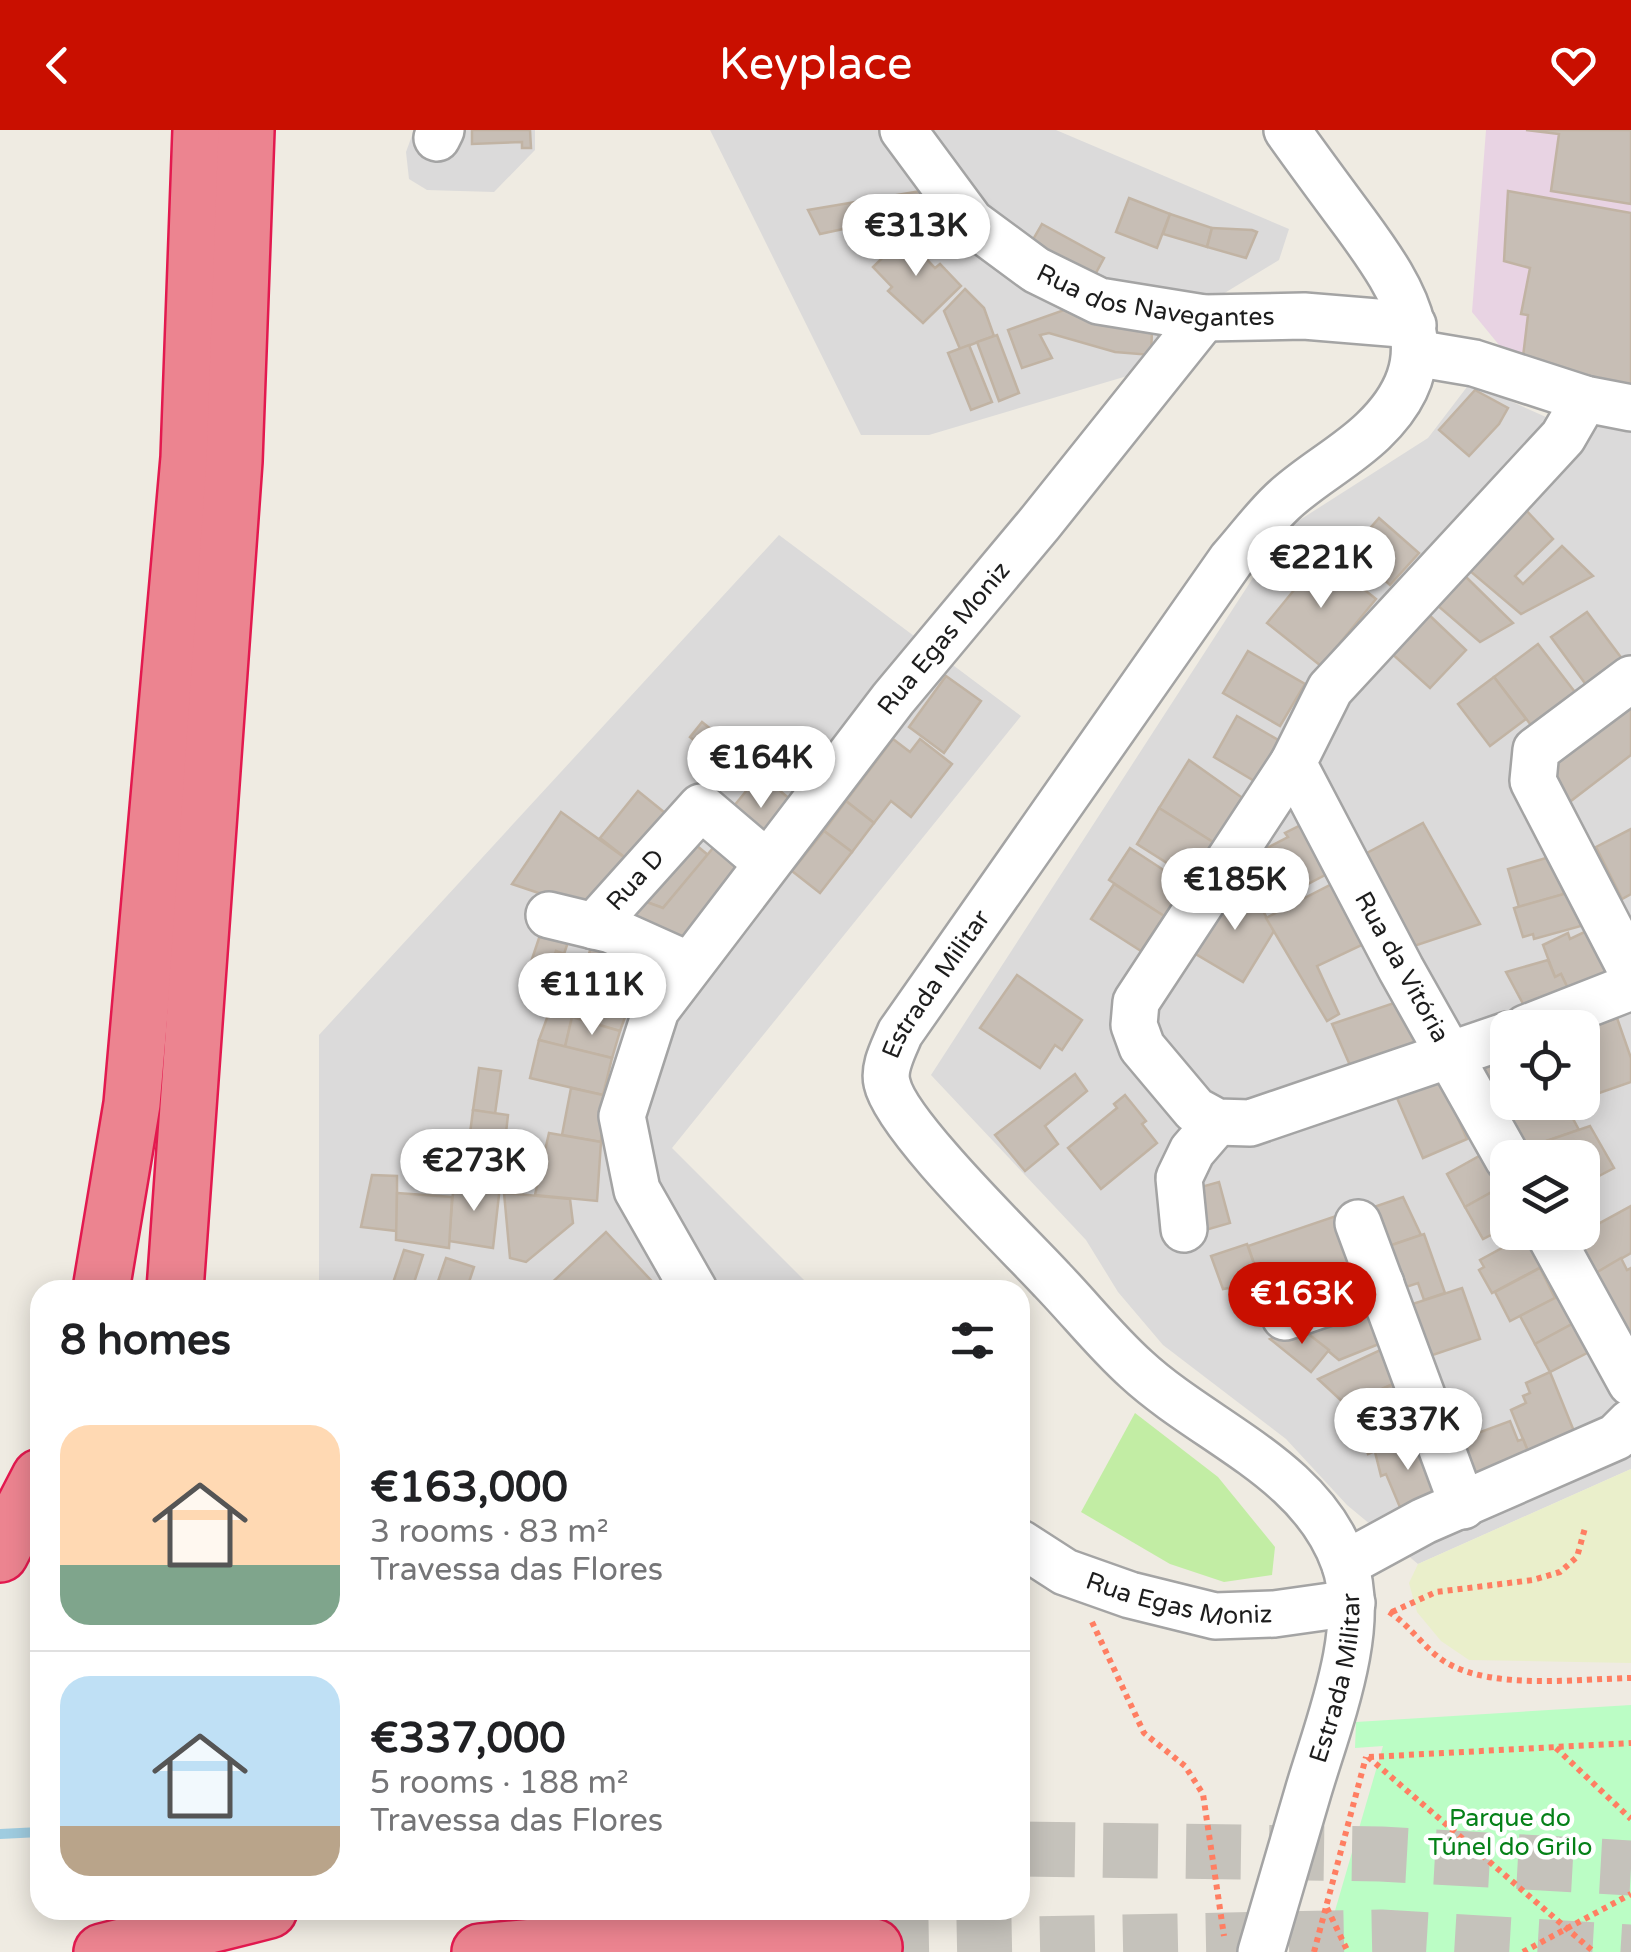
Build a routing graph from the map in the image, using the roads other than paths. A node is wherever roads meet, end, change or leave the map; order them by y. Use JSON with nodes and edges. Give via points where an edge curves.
{"nodes":[{"id":1,"x":200,"y":130,"type":"edge"},
{"id":2,"x":246,"y":130,"type":"edge"},
{"id":3,"x":903,"y":130,"type":"edge"},
{"id":4,"x":1287,"y":130,"type":"edge"},
{"id":5,"x":1204,"y":318,"type":"junction"},
{"id":6,"x":1414,"y":339,"type":"junction"},
{"id":7,"x":1585,"y":400,"type":"junction"},
{"id":8,"x":1631,"y":408,"type":"edge"},
{"id":9,"x":1631,"y":679,"type":"edge"},
{"id":10,"x":1294,"y":763,"type":"junction"},
{"id":11,"x":767,"y":863,"type":"junction"},
{"id":12,"x":549,"y":915,"type":"dead end"},
{"id":13,"x":594,"y":926,"type":"junction"},
{"id":14,"x":689,"y":966,"type":"junction"},
{"id":15,"x":1631,"y":970,"type":"edge"},
{"id":16,"x":1631,"y":987,"type":"edge"},
{"id":17,"x":1572,"y":1010,"type":"edge"},
{"id":18,"x":1490,"y":1042,"type":"edge"},
{"id":19,"x":1451,"y":1056,"type":"junction"},
{"id":20,"x":1217,"y":1122,"type":"junction"},
{"id":21,"x":1497,"y":1140,"type":"edge"},
{"id":22,"x":1358,"y":1223,"type":"dead end"},
{"id":23,"x":1184,"y":1230,"type":"dead end"},
{"id":24,"x":1559,"y":1250,"type":"edge"},
{"id":25,"x":103,"y":1280,"type":"edge"},
{"id":26,"x":176,"y":1280,"type":"edge"},
{"id":27,"x":688,"y":1280,"type":"edge"},
{"id":28,"x":1381,"y":1284,"type":"junction"},
{"id":29,"x":1285,"y":1317,"type":"dead end"},
{"id":30,"x":1628,"y":1369,"type":"edge"},
{"id":31,"x":1631,"y":1422,"type":"edge"},
{"id":32,"x":30,"y":1496,"type":"edge"},
{"id":33,"x":1464,"y":1506,"type":"junction"},
{"id":34,"x":1030,"y":1549,"type":"edge"},
{"id":35,"x":0,"y":1554,"type":"edge"},
{"id":36,"x":1363,"y":1593,"type":"junction"},
{"id":37,"x":228,"y":1920,"type":"edge"},
{"id":38,"x":839,"y":1949,"type":"edge"},
{"id":39,"x":102,"y":1952,"type":"edge"},
{"id":40,"x":480,"y":1952,"type":"edge"},
{"id":41,"x":1261,"y":1952,"type":"edge"}],
"edges":[{"from":1,"to":25,"type":"highway","via":[[190,458],[132,1104]]},
{"from":2,"to":26,"type":"highway","via":[[234,461]]},
{"from":3,"to":5,"type":"street","name":"Rua dos Navegantes","via":[[970,222],[1036,270],[1099,302]]},
{"from":4,"to":6,"type":"street","via":[[1393,274]]},
{"from":5,"to":6,"type":"street","name":"Rua dos Navegantes","via":[[1304,316]]},
{"from":5,"to":11,"type":"street","name":"Rua Egas Moniz"},
{"from":6,"to":7,"type":"street","name":"Rua dos Navegantes"},
{"from":6,"to":36,"type":"street","name":"Estrada Militar","via":[[1411,380],[1400,402],[1282,502],[1231,560],[900,1033],[886,1081],[896,1107],[940,1159],[1136,1369],[1292,1485],[1316,1511]]},
{"from":7,"to":8,"type":"street","name":"Rua dos Navegantes"},
{"from":7,"to":10,"type":"street","via":[[1563,437],[1330,689]]},
{"from":9,"to":15,"type":"street","via":[[1536,750],[1533,781]]},
{"from":10,"to":19,"type":"street","name":"Rua da Vitória"},
{"from":10,"to":20,"type":"street","via":[[1136,1002],[1134,1025],[1142,1047],[1195,1110]]},
{"from":11,"to":13,"type":"street","name":"Rua D","via":[[701,807]]},
{"from":11,"to":14,"type":"street","name":"Rua Egas Moniz"},
{"from":12,"to":13,"type":"street"},
{"from":13,"to":14,"type":"street"},
{"from":14,"to":27,"type":"street","name":"Rua Egas Moniz","via":[[656,1010],[622,1116],[637,1190]]},
{"from":16,"to":17,"type":"street"},
{"from":18,"to":19,"type":"street"},
{"from":19,"to":20,"type":"street","via":[[1250,1123]]},
{"from":19,"to":21,"type":"street","name":"Rua da Vitória"},
{"from":20,"to":23,"type":"street","via":[[1179,1178]]},
{"from":22,"to":28,"type":"street"},
{"from":24,"to":30,"type":"street"},
{"from":28,"to":29,"type":"street"},
{"from":28,"to":33,"type":"street"},
{"from":31,"to":33,"type":"street","via":[[1616,1438]]},
{"from":32,"to":35,"type":"highway"},
{"from":33,"to":36,"type":"street","via":[[1424,1521]]},
{"from":34,"to":36,"type":"street","name":"Rua Egas Moniz","via":[[1065,1572],[1216,1616],[1274,1614]]},
{"from":36,"to":41,"type":"street","name":"Estrada Militar"},
{"from":37,"to":39,"type":"highway"},
{"from":38,"to":40,"type":"highway","via":[[621,1940]]}]}
